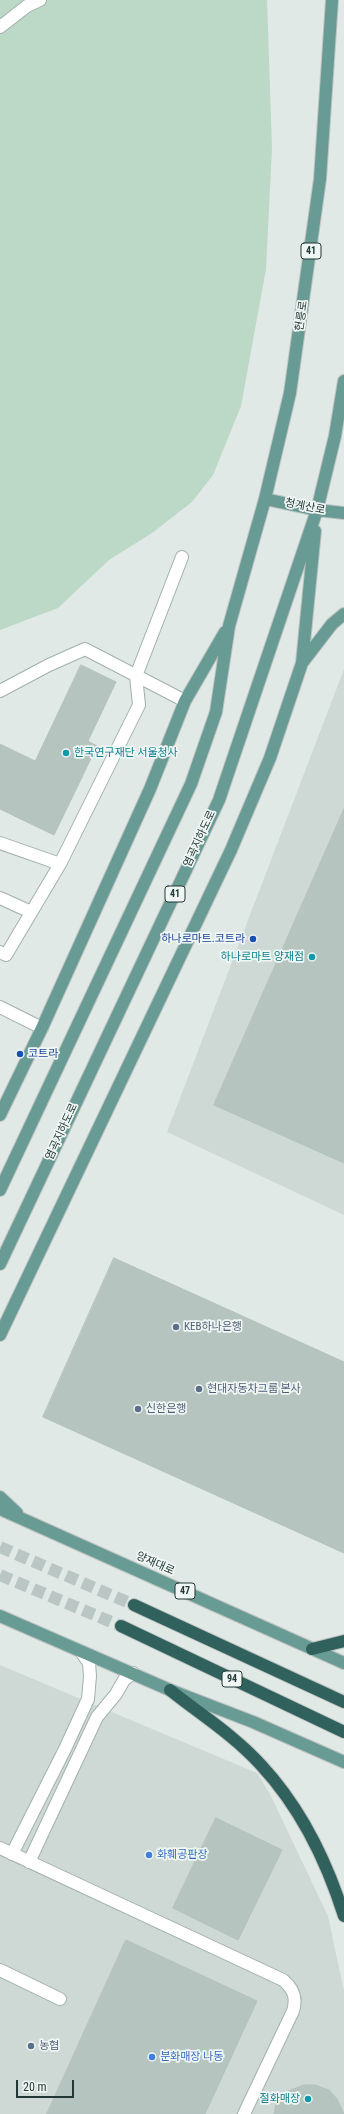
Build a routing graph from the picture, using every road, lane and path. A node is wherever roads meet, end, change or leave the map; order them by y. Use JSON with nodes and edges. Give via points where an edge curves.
{"nodes":[{"id":1,"x":40,"y":0,"type":"edge"},
{"id":2,"x":332,"y":0,"type":"edge"},
{"id":3,"x":0,"y":27,"type":"edge"},
{"id":4,"x":344,"y":381,"type":"edge"},
{"id":5,"x":266,"y":499,"type":"junction"},
{"id":6,"x":317,"y":510,"type":"junction"},
{"id":7,"x":344,"y":513,"type":"edge"},
{"id":8,"x":182,"y":557,"type":"dead end"},
{"id":9,"x":344,"y":614,"type":"edge"},
{"id":10,"x":229,"y":626,"type":"junction"},
{"id":11,"x":302,"y":663,"type":"junction"},
{"id":12,"x":136,"y":676,"type":"junction"},
{"id":13,"x":0,"y":691,"type":"edge"},
{"id":14,"x":185,"y":701,"type":"junction"},
{"id":15,"x":0,"y":843,"type":"edge"},
{"id":16,"x":60,"y":864,"type":"junction"},
{"id":17,"x":0,"y":898,"type":"edge"},
{"id":18,"x":31,"y":912,"type":"junction"},
{"id":19,"x":0,"y":952,"type":"edge"},
{"id":20,"x":0,"y":1007,"type":"edge"},
{"id":21,"x":42,"y":1028,"type":"junction"},
{"id":22,"x":0,"y":1115,"type":"edge"},
{"id":23,"x":0,"y":1190,"type":"edge"},
{"id":24,"x":0,"y":1264,"type":"edge"},
{"id":25,"x":4,"y":1318,"type":"edge"},
{"id":26,"x":0,"y":1335,"type":"edge"},
{"id":27,"x":0,"y":1497,"type":"edge"},
{"id":28,"x":0,"y":1509,"type":"edge"},
{"id":29,"x":25,"y":1521,"type":"junction"},
{"id":30,"x":134,"y":1606,"type":"tunnel mouth"},
{"id":31,"x":0,"y":1617,"type":"edge"},
{"id":32,"x":121,"y":1626,"type":"tunnel mouth"},
{"id":33,"x":344,"y":1641,"type":"edge"},
{"id":34,"x":312,"y":1649,"type":"junction"},
{"id":35,"x":82,"y":1653,"type":"junction"},
{"id":36,"x":344,"y":1663,"type":"edge"},
{"id":37,"x":133,"y":1673,"type":"junction"},
{"id":38,"x":170,"y":1690,"type":"junction"},
{"id":39,"x":344,"y":1702,"type":"edge"},
{"id":40,"x":344,"y":1732,"type":"edge"},
{"id":41,"x":344,"y":1762,"type":"edge"},
{"id":42,"x":0,"y":1848,"type":"edge"},
{"id":43,"x":12,"y":1854,"type":"junction"},
{"id":44,"x":29,"y":1862,"type":"junction"},
{"id":45,"x":344,"y":1916,"type":"edge"},
{"id":46,"x":0,"y":1970,"type":"edge"},
{"id":47,"x":60,"y":1999,"type":"dead end"},
{"id":48,"x":244,"y":2114,"type":"edge"}],
"edges":[{"from":1,"to":3,"type":"street","via":[[27,6]]},
{"from":2,"to":5,"type":"main road","name":"헌릉로","number":"41","via":[[320,179],[309,269],[290,392]]},
{"from":4,"to":6,"type":"main road","number":"41","via":[[335,436]]},
{"from":5,"to":6,"type":"main road","name":"청계산로"},
{"from":5,"to":10,"type":"main road","name":"헌릉로","number":"41"},
{"from":6,"to":7,"type":"main road","name":"청계산로"},
{"from":6,"to":11,"type":"main road"},
{"from":6,"to":24,"type":"main road","name":"염곡지하도로","number":"41","via":[[218,800]]},
{"from":8,"to":12,"type":"street"},
{"from":9,"to":11,"type":"main road","via":[[332,624]]},
{"from":10,"to":14,"type":"main road"},
{"from":10,"to":23,"type":"main road","number":"41","via":[[216,712],[191,784]]},
{"from":11,"to":25,"type":"main road","via":[[270,758],[231,850]]},
{"from":12,"to":13,"type":"street","via":[[85,649]]},
{"from":12,"to":14,"type":"street"},
{"from":12,"to":16,"type":"street","via":[[139,705]]},
{"from":14,"to":21,"type":"main road","via":[[150,789]]},
{"from":15,"to":16,"type":"street"},
{"from":16,"to":18,"type":"street"},
{"from":17,"to":18,"type":"street"},
{"from":18,"to":19,"type":"street","via":[[6,955]]},
{"from":20,"to":21,"type":"street"},
{"from":21,"to":22,"type":"main road"},
{"from":25,"to":26,"type":"main road"},
{"from":27,"to":29,"type":"main road"},
{"from":28,"to":29,"type":"main road","name":"양재대로","number":"47"},
{"from":29,"to":34,"type":"main road","name":"양재대로","number":"47"},
{"from":30,"to":39,"type":"highway","number":"94"},
{"from":31,"to":35,"type":"main road"},
{"from":32,"to":40,"type":"highway","number":"94"},
{"from":33,"to":34,"type":"highway"},
{"from":34,"to":36,"type":"main road","name":"양재대로","number":"47"},
{"from":35,"to":37,"type":"main road"},
{"from":35,"to":43,"type":"street","via":[[89,1663],[88,1699],[66,1749]]},
{"from":37,"to":38,"type":"main road"},
{"from":37,"to":44,"type":"street","via":[[124,1680],[97,1717]]},
{"from":38,"to":41,"type":"main road","via":[[253,1722]]},
{"from":38,"to":45,"type":"highway","via":[[240,1745],[271,1777],[294,1809],[317,1849]]},
{"from":42,"to":43,"type":"street"},
{"from":43,"to":44,"type":"street"},
{"from":44,"to":48,"type":"street","via":[[277,1977],[290,1986],[295,1999],[293,2011]]},
{"from":46,"to":47,"type":"street"}]}
